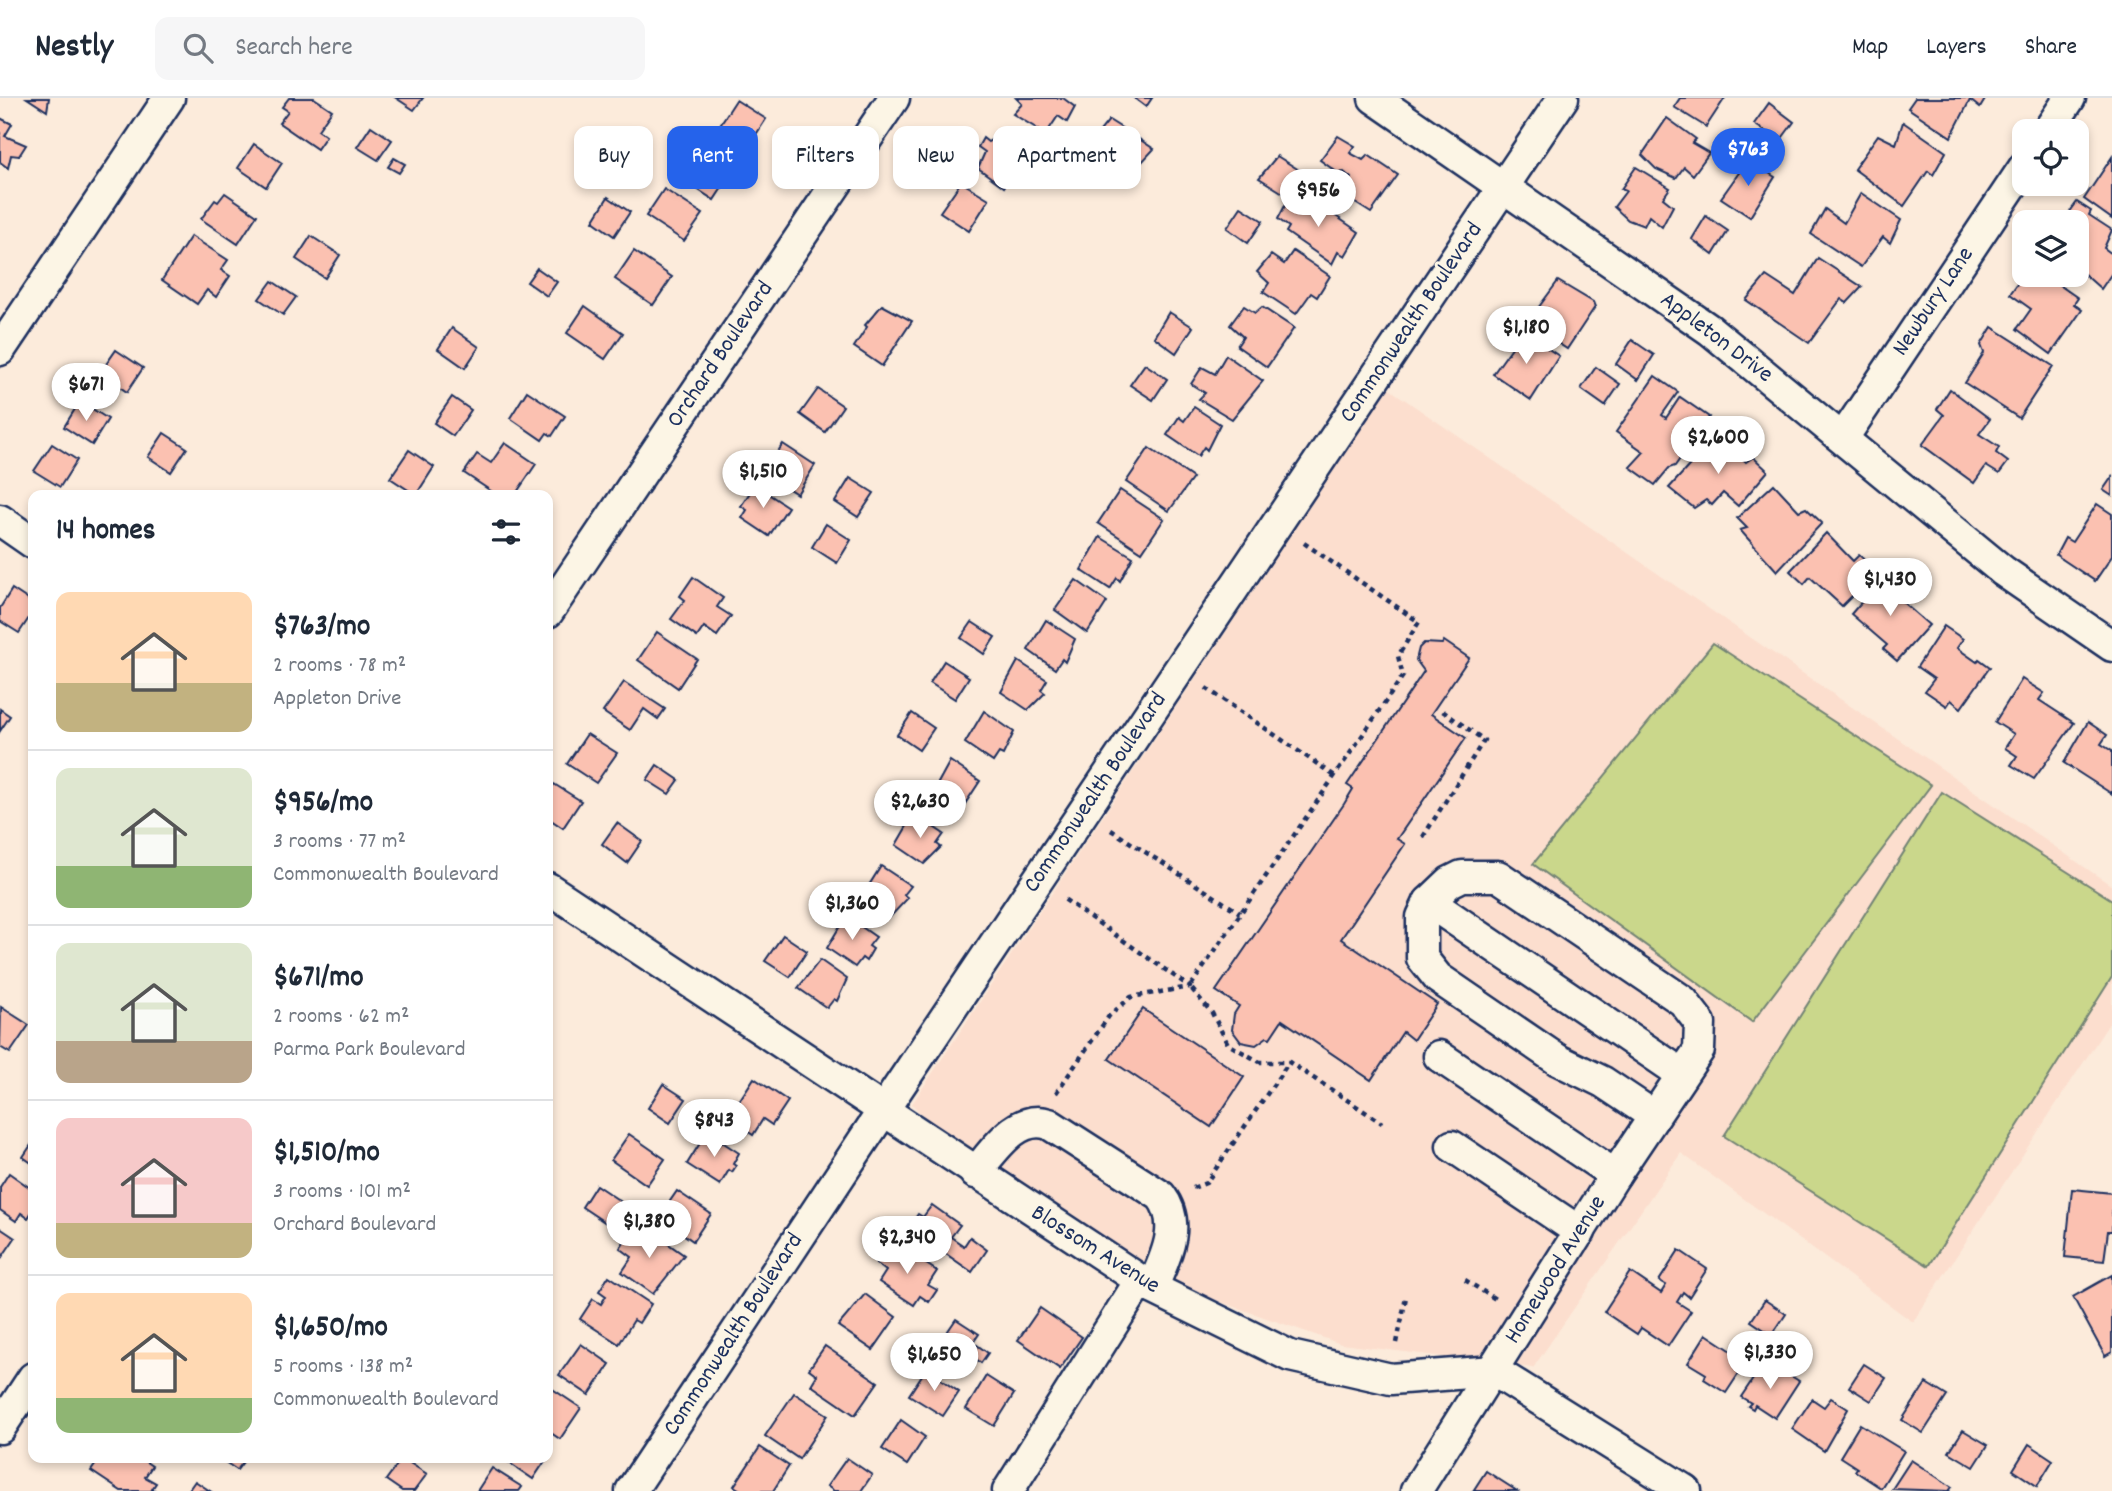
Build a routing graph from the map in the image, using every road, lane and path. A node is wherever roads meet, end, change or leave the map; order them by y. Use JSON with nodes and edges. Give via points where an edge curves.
{"nodes":[{"id":1,"x":170,"y":98,"type":"edge"},
{"id":2,"x":894,"y":98,"type":"edge"},
{"id":3,"x":1374,"y":98,"type":"edge"},
{"id":4,"x":1563,"y":98,"type":"edge"},
{"id":5,"x":2070,"y":98,"type":"edge"},
{"id":6,"x":2056,"y":119,"type":"edge"},
{"id":7,"x":2012,"y":185,"type":"edge"},
{"id":8,"x":1504,"y":186,"type":"junction"},
{"id":9,"x":0,"y":350,"type":"edge"},
{"id":10,"x":1843,"y":438,"type":"junction"},
{"id":11,"x":0,"y":520,"type":"edge"},
{"id":12,"x":28,"y":539,"type":"edge"},
{"id":13,"x":1304,"y":543,"type":"dead end"},
{"id":14,"x":553,"y":605,"type":"edge"},
{"id":15,"x":2112,"y":646,"type":"edge"},
{"id":16,"x":1206,"y":688,"type":"dead end"},
{"id":17,"x":1441,"y":710,"type":"dead end"},
{"id":18,"x":1335,"y":776,"type":"junction"},
{"id":19,"x":1111,"y":830,"type":"dead end"},
{"id":20,"x":1423,"y":836,"type":"dead end"},
{"id":21,"x":553,"y":891,"type":"edge"},
{"id":22,"x":1064,"y":899,"type":"dead end"},
{"id":23,"x":1429,"y":902,"type":"junction"},
{"id":24,"x":1240,"y":913,"type":"junction"},
{"id":25,"x":1190,"y":987,"type":"junction"},
{"id":26,"x":1439,"y":1056,"type":"dead end"},
{"id":27,"x":1289,"y":1062,"type":"junction"},
{"id":28,"x":1682,"y":1074,"type":"junction"},
{"id":29,"x":1056,"y":1093,"type":"dead end"},
{"id":30,"x":882,"y":1112,"type":"junction"},
{"id":31,"x":1654,"y":1115,"type":"junction"},
{"id":32,"x":1382,"y":1123,"type":"dead end"},
{"id":33,"x":1452,"y":1146,"type":"dead end"},
{"id":34,"x":975,"y":1173,"type":"junction"},
{"id":35,"x":1615,"y":1175,"type":"junction"},
{"id":36,"x":1193,"y":1188,"type":"dead end"},
{"id":37,"x":1580,"y":1232,"type":"junction"},
{"id":38,"x":1465,"y":1280,"type":"dead end"},
{"id":39,"x":1146,"y":1284,"type":"junction"},
{"id":40,"x":1406,"y":1297,"type":"dead end"},
{"id":41,"x":1497,"y":1300,"type":"dead end"},
{"id":42,"x":1397,"y":1343,"type":"dead end"},
{"id":43,"x":1494,"y":1371,"type":"junction"},
{"id":44,"x":28,"y":1386,"type":"edge"},
{"id":45,"x":0,"y":1428,"type":"edge"},
{"id":46,"x":631,"y":1491,"type":"edge"},
{"id":47,"x":1008,"y":1491,"type":"edge"},
{"id":48,"x":1416,"y":1491,"type":"edge"},
{"id":49,"x":1686,"y":1491,"type":"edge"}],
"edges":[{"from":1,"to":9,"type":"street"},
{"from":2,"to":14,"type":"street","name":"Orchard Boulevard"},
{"from":3,"to":8,"type":"street","name":"Appleton Drive"},
{"from":4,"to":8,"type":"street","name":"Commonwealth Boulevard"},
{"from":5,"to":6,"type":"street"},
{"from":7,"to":10,"type":"street","name":"Newbury Lane"},
{"from":8,"to":10,"type":"street","name":"Appleton Drive","via":[[1710,330]]},
{"from":8,"to":30,"type":"street","name":"Commonwealth Boulevard"},
{"from":10,"to":15,"type":"street","name":"Appleton Drive","via":[[2003,571]]},
{"from":11,"to":12,"type":"street"},
{"from":13,"to":18,"type":"path","via":[[1419,622],[1398,656],[1404,676]]},
{"from":16,"to":18,"type":"path"},
{"from":17,"to":20,"type":"path","via":[[1484,740]]},
{"from":18,"to":24,"type":"path"},
{"from":19,"to":24,"type":"path"},
{"from":21,"to":30,"type":"street","name":"Blossom Avenue"},
{"from":22,"to":25,"type":"path"},
{"from":23,"to":28,"type":"street"},
{"from":23,"to":28,"type":"street","name":"Homewood Avenue","via":[[1462,876],[1498,876],[1683,1001],[1700,1023],[1699,1050]]},
{"from":23,"to":31,"type":"street","via":[[1422,917],[1422,958],[1438,978],[1558,1060]]},
{"from":24,"to":25,"type":"path"},
{"from":25,"to":27,"type":"path","via":[[1212,1013],[1228,1044],[1260,1062]]},
{"from":25,"to":29,"type":"path","via":[[1131,997],[1109,1016]]},
{"from":26,"to":35,"type":"street"},
{"from":27,"to":32,"type":"path"},
{"from":27,"to":36,"type":"path","via":[[1206,1183]]},
{"from":28,"to":31,"type":"street","name":"Homewood Avenue"},
{"from":30,"to":34,"type":"street","name":"Blossom Avenue"},
{"from":30,"to":46,"type":"street","name":"Commonwealth Boulevard"},
{"from":31,"to":35,"type":"street","name":"Homewood Avenue"},
{"from":33,"to":37,"type":"street"},
{"from":34,"to":39,"type":"street","name":"Blossom Avenue"},
{"from":34,"to":39,"type":"street","via":[[1022,1124],[1037,1120],[1161,1196],[1170,1209],[1171,1234],[1168,1251]]},
{"from":35,"to":37,"type":"street","name":"Homewood Avenue"},
{"from":37,"to":43,"type":"street","name":"Homewood Avenue"},
{"from":38,"to":41,"type":"path"},
{"from":39,"to":43,"type":"street","name":"Blossom Avenue","via":[[1290,1356],[1391,1379]]},
{"from":39,"to":47,"type":"street"},
{"from":40,"to":42,"type":"path"},
{"from":43,"to":48,"type":"street","name":"Homewood Avenue"},
{"from":43,"to":49,"type":"street"},
{"from":44,"to":45,"type":"street"}]}
